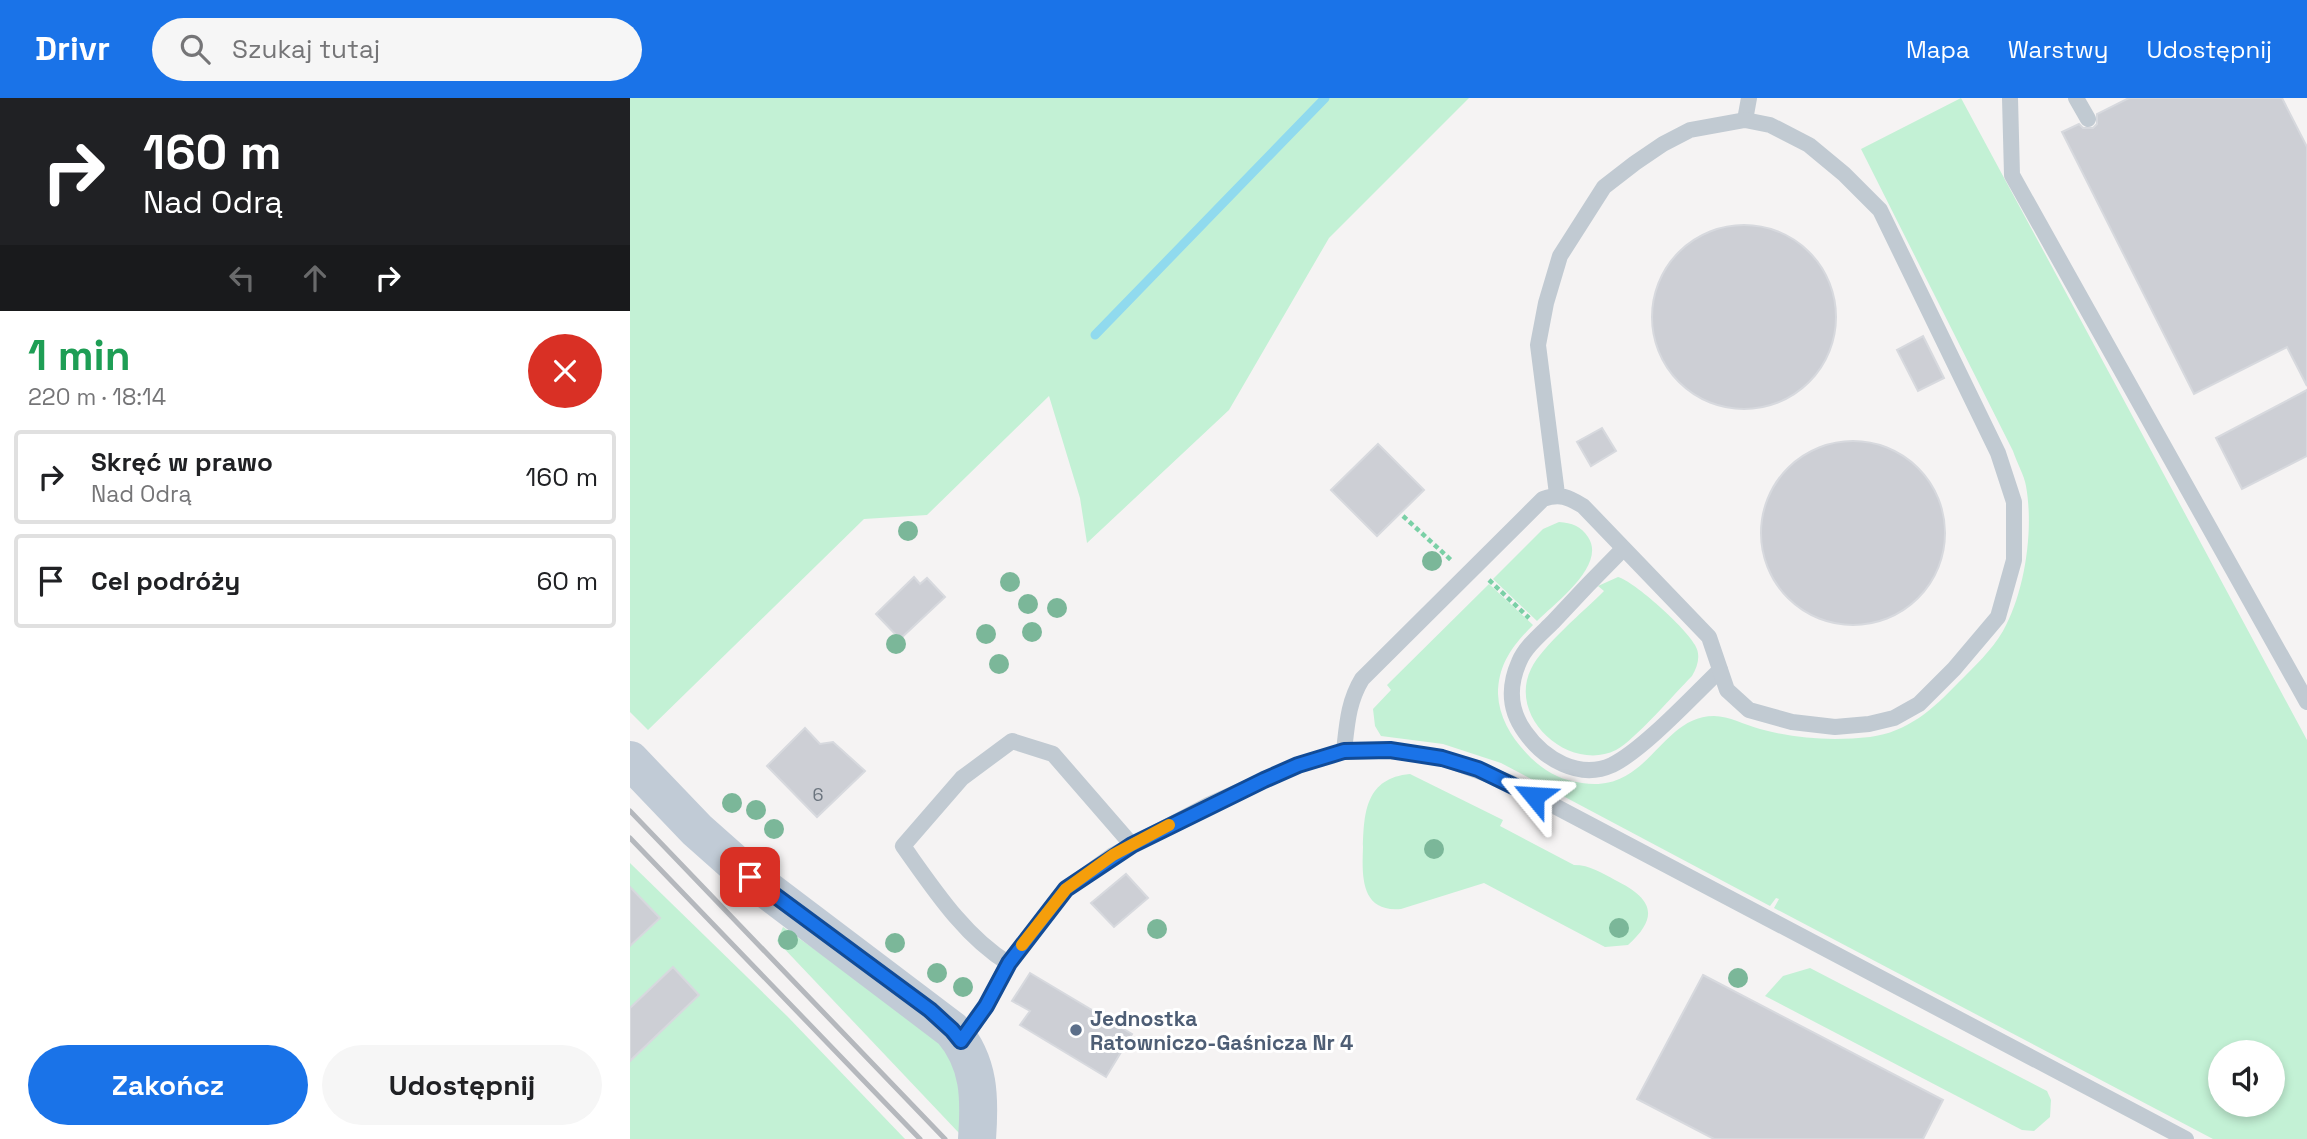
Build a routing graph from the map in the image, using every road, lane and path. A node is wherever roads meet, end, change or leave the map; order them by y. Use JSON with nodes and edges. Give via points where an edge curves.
{"nodes":[{"id":1,"x":1749,"y":98,"type":"edge"},
{"id":2,"x":2010,"y":98,"type":"edge"},
{"id":3,"x":2076,"y":98,"type":"edge"},
{"id":4,"x":2088,"y":119,"type":"dead end"},
{"id":5,"x":1745,"y":120,"type":"junction"},
{"id":6,"x":1557,"y":494,"type":"junction"},
{"id":7,"x":1623,"y":549,"type":"junction"},
{"id":8,"x":1720,"y":670,"type":"junction"},
{"id":9,"x":2307,"y":702,"type":"edge"},
{"id":10,"x":1344,"y":751,"type":"junction"},
{"id":11,"x":630,"y":760,"type":"edge"},
{"id":12,"x":1132,"y":845,"type":"junction"},
{"id":13,"x":1009,"y":963,"type":"junction"},
{"id":14,"x":961,"y":1041,"type":"junction"},
{"id":15,"x":977,"y":1139,"type":"edge"},
{"id":16,"x":2186,"y":1139,"type":"edge"}],
"edges":[{"from":1,"to":5,"type":"lane"},
{"from":2,"to":9,"type":"lane","via":[[2012,175]]},
{"from":3,"to":4,"type":"lane"},
{"from":5,"to":6,"type":"lane","via":[[1690,130],[1635,163],[1604,187],[1560,256],[1538,345]]},
{"from":5,"to":8,"type":"lane","via":[[1770,125],[1810,145],[1880,210],[1998,453],[2014,502],[2014,560],[1998,617],[1919,704],[1894,718],[1835,727],[1792,722],[1749,710],[1727,690]]},
{"from":6,"to":7,"type":"lane","via":[[1583,506]]},
{"from":6,"to":10,"type":"lane","via":[[1543,499],[1362,679],[1349,708]]},
{"from":7,"to":8,"type":"lane","via":[[1709,637]]},
{"from":7,"to":8,"type":"lane","via":[[1520,659],[1511,697],[1514,715],[1527,736],[1567,767],[1611,765],[1635,750]]},
{"from":10,"to":12,"type":"lane","via":[[1264,780]]},
{"from":10,"to":16,"type":"lane","via":[[1390,750],[1442,758],[1511,783]]},
{"from":11,"to":14,"type":"street","via":[[745,872],[930,1010]]},
{"from":12,"to":13,"type":"lane","via":[[1066,889]]},
{"from":12,"to":13,"type":"lane","via":[[1053,754],[1012,741],[962,779],[903,846],[944,903],[993,954]]},
{"from":13,"to":14,"type":"lane"},
{"from":14,"to":15,"type":"street","via":[[977,1075]]}]}
